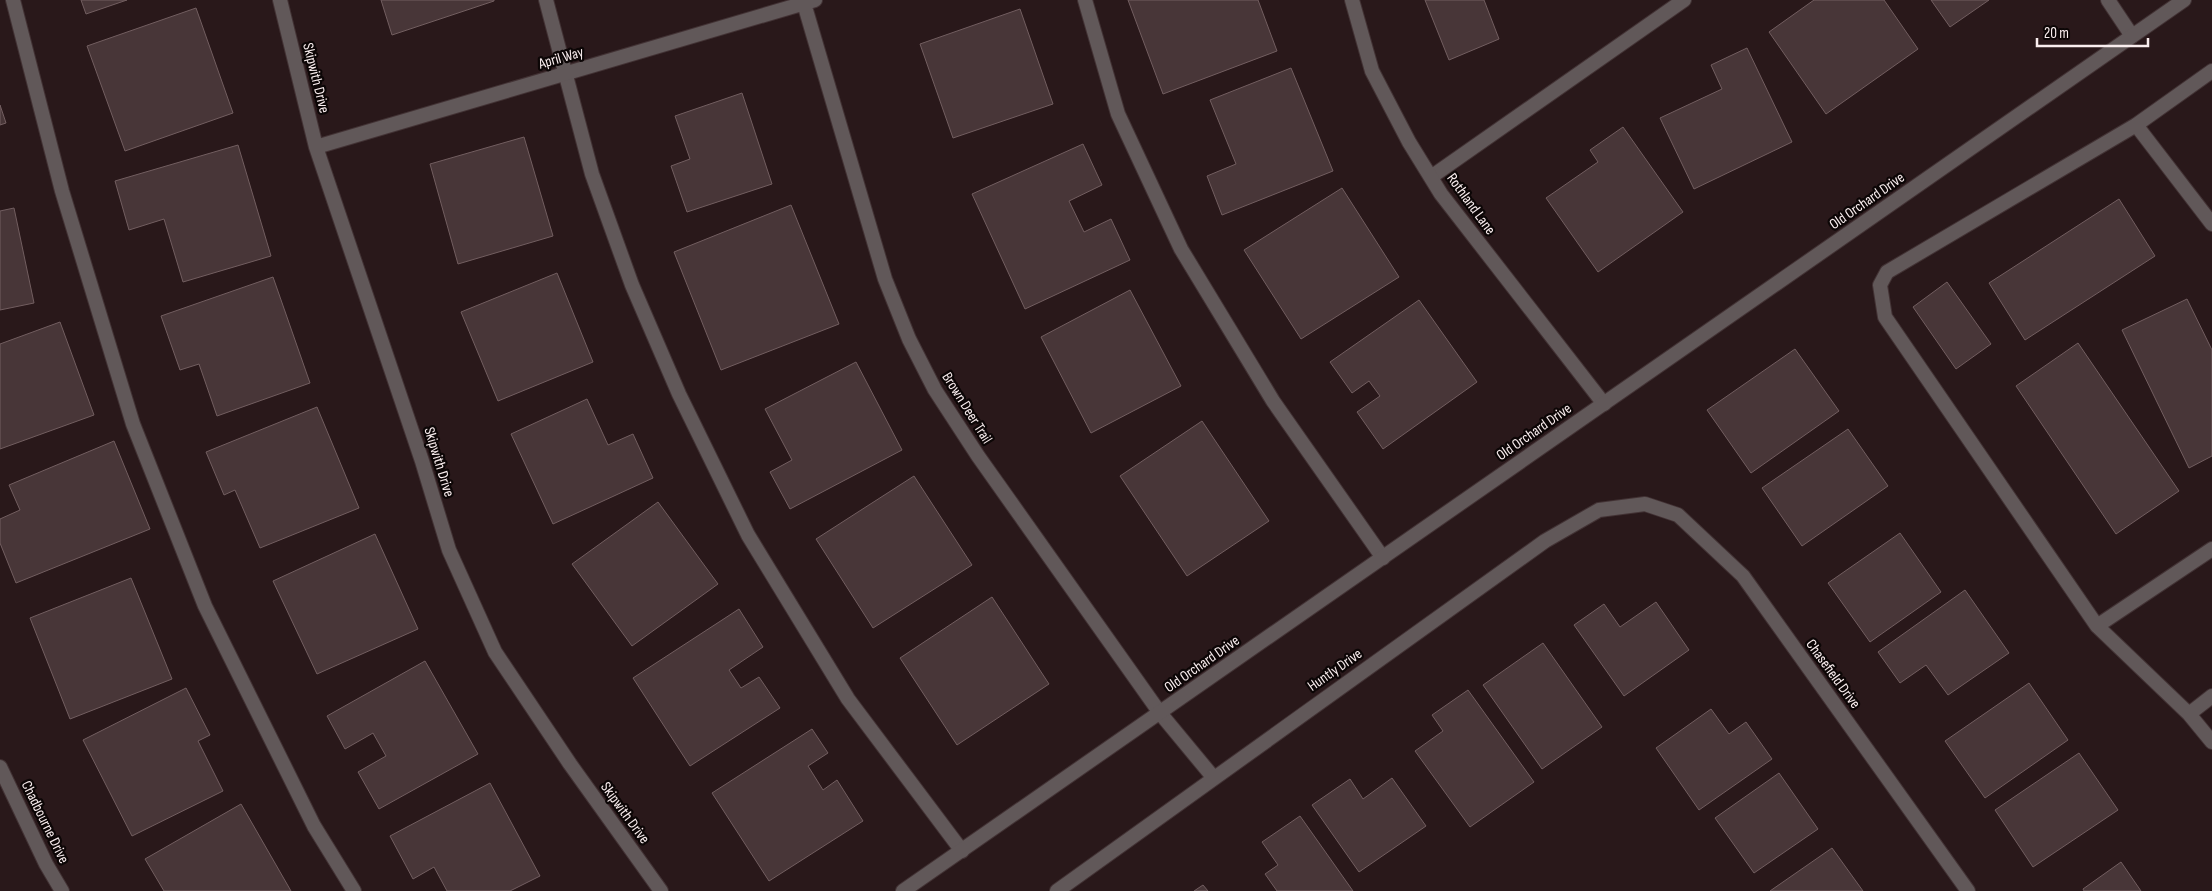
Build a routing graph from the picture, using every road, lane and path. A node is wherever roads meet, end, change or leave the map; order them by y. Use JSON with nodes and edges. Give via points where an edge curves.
{"nodes":[{"id":1,"x":13,"y":0,"type":"edge"},
{"id":2,"x":280,"y":0,"type":"edge"},
{"id":3,"x":546,"y":0,"type":"edge"},
{"id":4,"x":1085,"y":0,"type":"edge"},
{"id":5,"x":1352,"y":0,"type":"edge"},
{"id":6,"x":1684,"y":0,"type":"edge"},
{"id":7,"x":2108,"y":0,"type":"edge"},
{"id":8,"x":2184,"y":0,"type":"edge"},
{"id":9,"x":807,"y":1,"type":"edge"},
{"id":10,"x":2132,"y":36,"type":"junction"},
{"id":11,"x":2212,"y":71,"type":"edge"},
{"id":12,"x":565,"y":73,"type":"junction"},
{"id":13,"x":2136,"y":125,"type":"junction"},
{"id":14,"x":316,"y":147,"type":"junction"},
{"id":15,"x":1430,"y":177,"type":"junction"},
{"id":16,"x":2212,"y":224,"type":"edge"},
{"id":17,"x":1604,"y":404,"type":"junction"},
{"id":18,"x":1646,"y":504,"type":"joint"},
{"id":19,"x":2212,"y":549,"type":"edge"},
{"id":20,"x":1383,"y":558,"type":"junction"},
{"id":21,"x":2097,"y":626,"type":"junction"},
{"id":22,"x":2212,"y":696,"type":"edge"},
{"id":23,"x":1160,"y":712,"type":"junction"},
{"id":24,"x":2189,"y":714,"type":"junction"},
{"id":25,"x":2212,"y":742,"type":"edge"},
{"id":26,"x":0,"y":767,"type":"edge"},
{"id":27,"x":1213,"y":777,"type":"junction"},
{"id":28,"x":962,"y":850,"type":"junction"},
{"id":29,"x":62,"y":891,"type":"edge"},
{"id":30,"x":354,"y":891,"type":"edge"},
{"id":31,"x":661,"y":891,"type":"edge"},
{"id":32,"x":903,"y":891,"type":"edge"},
{"id":33,"x":1057,"y":891,"type":"edge"},
{"id":34,"x":1968,"y":891,"type":"edge"}],
"edges":[{"from":1,"to":30,"type":"street","via":[[62,191],[136,433],[205,606],[314,826]]},
{"from":2,"to":14,"type":"street","name":"Skipwith Drive"},
{"from":3,"to":12,"type":"street"},
{"from":4,"to":20,"type":"street","via":[[1118,114],[1181,249],[1273,401]]},
{"from":5,"to":15,"type":"street","name":"Rothland Lane","via":[[1372,71]]},
{"from":6,"to":15,"type":"street"},
{"from":7,"to":10,"type":"street"},
{"from":8,"to":10,"type":"street","name":"Old Orchard Drive"},
{"from":9,"to":12,"type":"street","name":"April Way"},
{"from":9,"to":23,"type":"street","name":"Brown Deer Trail","via":[[885,279],[909,339],[935,390],[978,456]]},
{"from":10,"to":17,"type":"street","name":"Old Orchard Drive"},
{"from":11,"to":13,"type":"street"},
{"from":12,"to":14,"type":"street","name":"April Way"},
{"from":12,"to":28,"type":"street","via":[[592,174],[632,285],[679,394],[748,535],[848,699]]},
{"from":13,"to":16,"type":"street"},
{"from":13,"to":21,"type":"street","via":[[1887,272],[1880,285],[1885,317]]},
{"from":14,"to":31,"type":"street","name":"Skipwith Drive","via":[[449,550],[495,652]]},
{"from":15,"to":17,"type":"street","name":"Rothland Lane"},
{"from":17,"to":20,"type":"street","name":"Old Orchard Drive"},
{"from":18,"to":27,"type":"street","name":"Huntly Drive","via":[[1599,510],[1545,541]]},
{"from":18,"to":34,"type":"street","name":"Chasefield Drive","via":[[1678,515],[1743,576]]},
{"from":19,"to":21,"type":"street"},
{"from":20,"to":23,"type":"street","name":"Old Orchard Drive"},
{"from":21,"to":24,"type":"street"},
{"from":22,"to":24,"type":"street"},
{"from":23,"to":27,"type":"street","name":"Brown Deer Trail"},
{"from":23,"to":28,"type":"street","name":"Old Orchard Drive"},
{"from":24,"to":25,"type":"street"},
{"from":26,"to":29,"type":"street","name":"Chadbourne Drive"},
{"from":27,"to":33,"type":"street","name":"Huntly Drive"},
{"from":28,"to":32,"type":"street","name":"Old Orchard Drive"}]}
